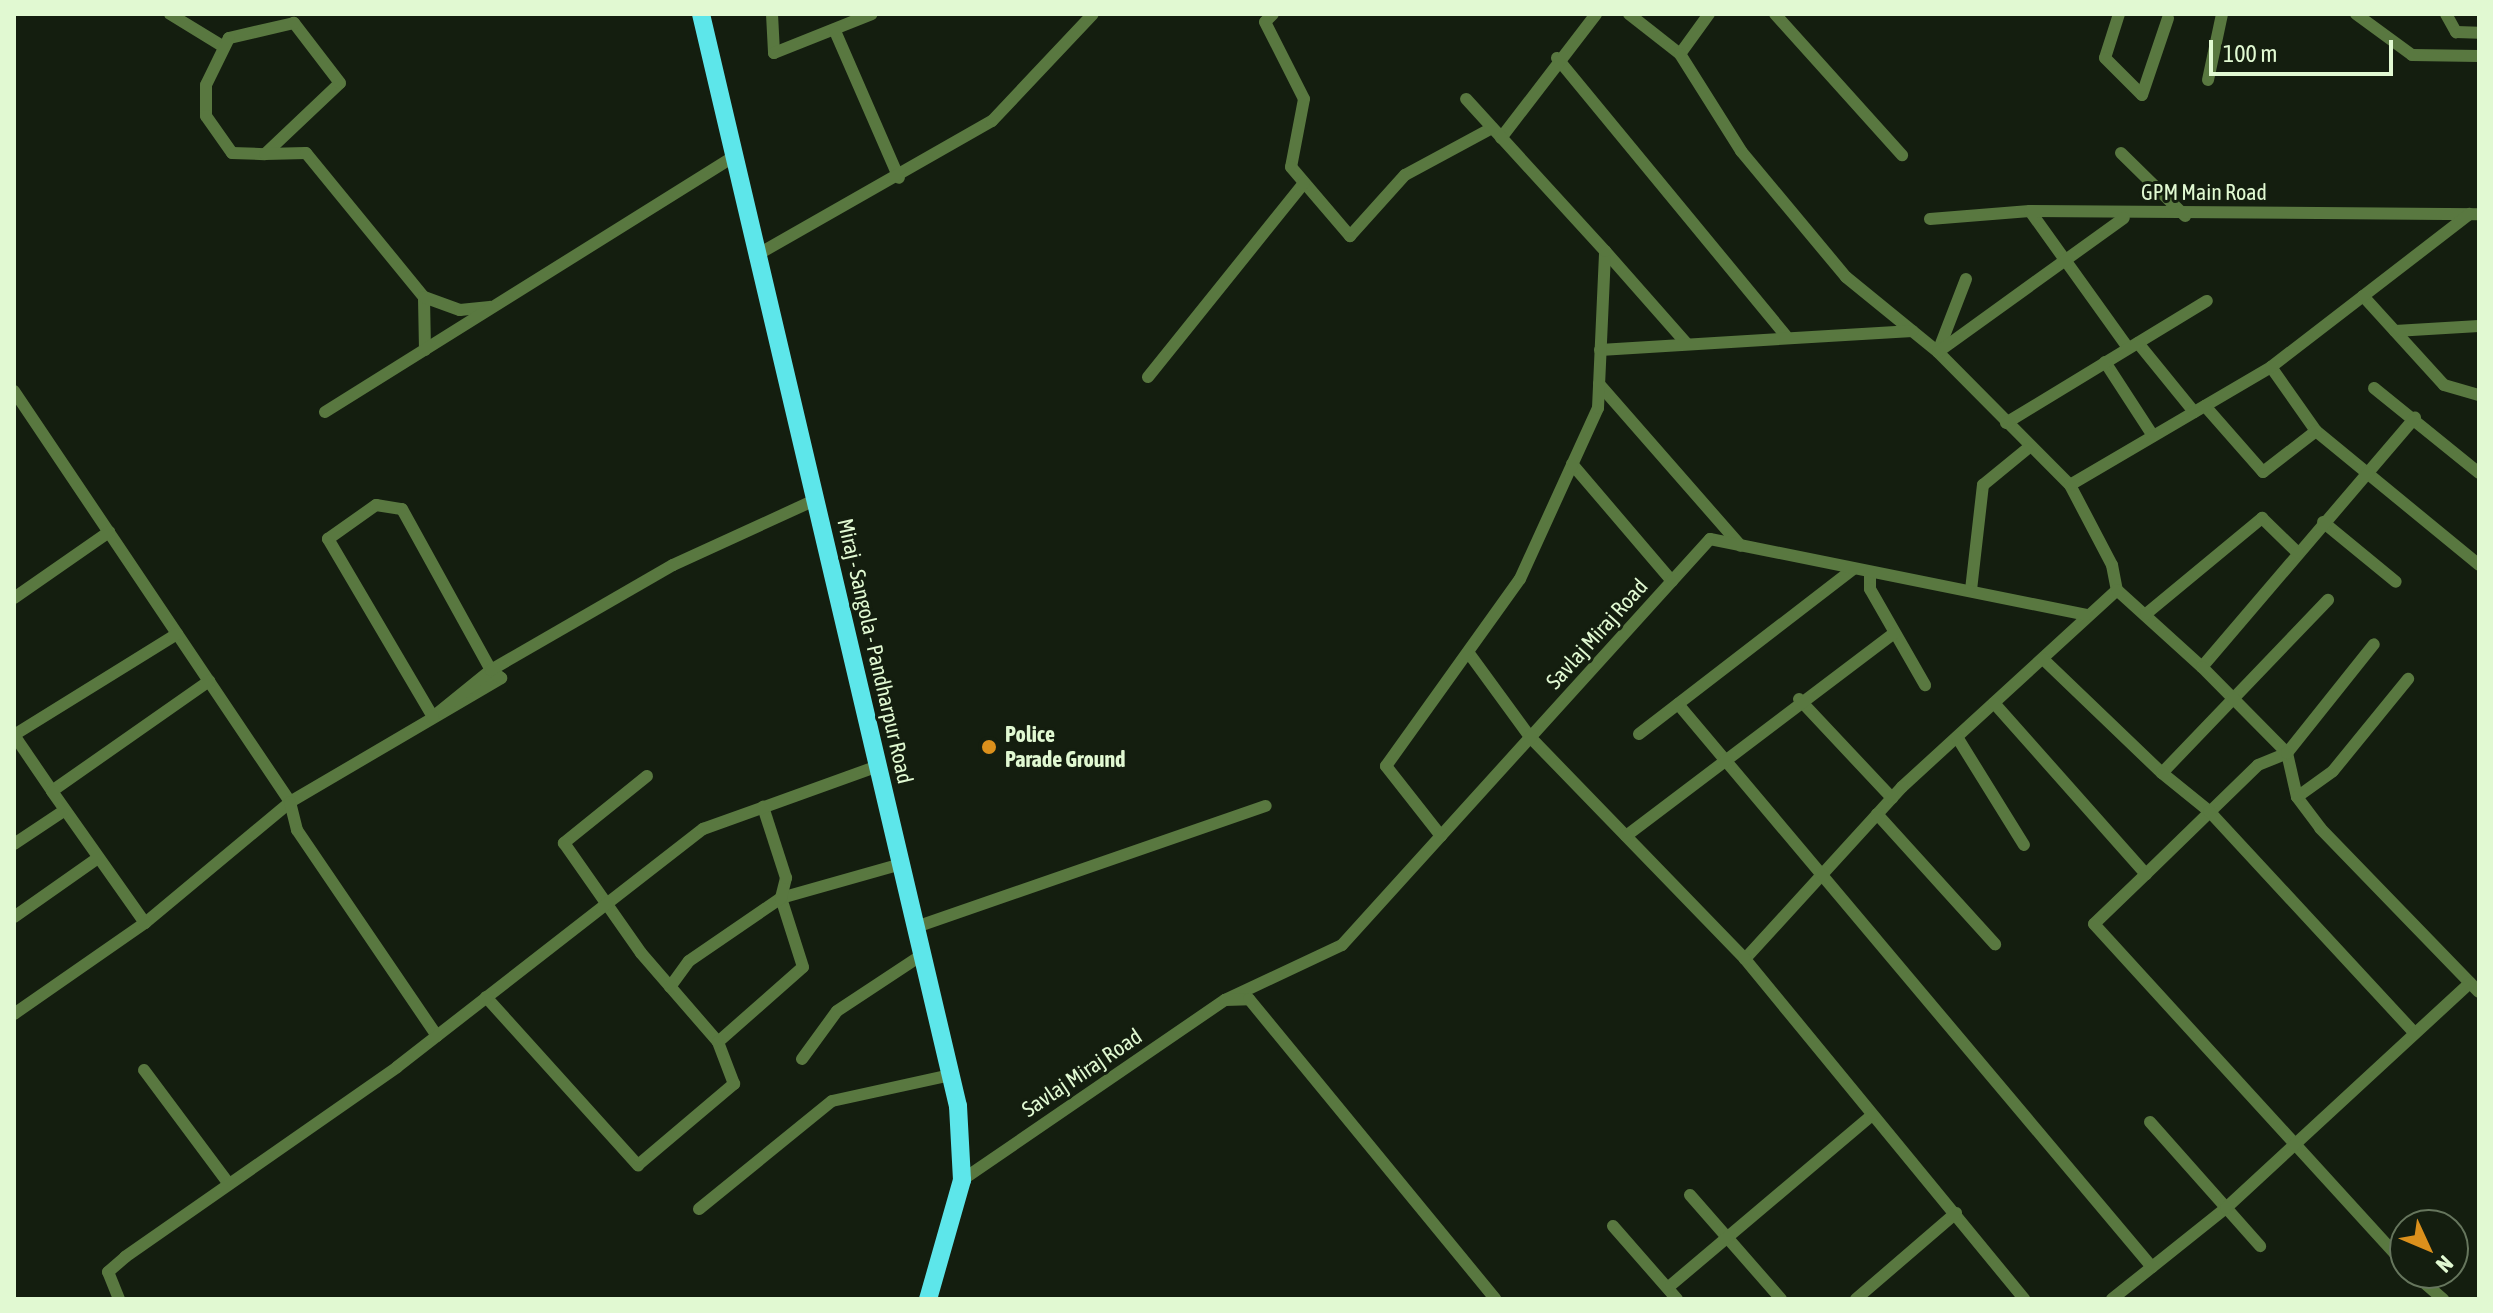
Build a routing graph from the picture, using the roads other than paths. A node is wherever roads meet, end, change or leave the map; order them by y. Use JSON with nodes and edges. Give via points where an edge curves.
{"nodes":[{"id":1,"x":170,"y":14,"type":"edge"},
{"id":2,"x":701,"y":14,"type":"edge"},
{"id":3,"x":772,"y":14,"type":"edge"},
{"id":4,"x":872,"y":14,"type":"edge"},
{"id":5,"x":1093,"y":14,"type":"edge"},
{"id":6,"x":1273,"y":14,"type":"edge"},
{"id":7,"x":1596,"y":14,"type":"edge"},
{"id":8,"x":1629,"y":14,"type":"edge"},
{"id":9,"x":1709,"y":14,"type":"edge"},
{"id":10,"x":1775,"y":14,"type":"edge"},
{"id":11,"x":2119,"y":14,"type":"edge"},
{"id":12,"x":2222,"y":14,"type":"edge"},
{"id":13,"x":2356,"y":14,"type":"edge"},
{"id":14,"x":2446,"y":14,"type":"edge"},
{"id":15,"x":2167,"y":15,"type":"edge"},
{"id":16,"x":835,"y":31,"type":"junction"},
{"id":17,"x":2479,"y":33,"type":"edge"},
{"id":18,"x":224,"y":47,"type":"junction"},
{"id":19,"x":1680,"y":54,"type":"junction"},
{"id":20,"x":2479,"y":56,"type":"edge"},
{"id":21,"x":1557,"y":58,"type":"junction"},
{"id":22,"x":2208,"y":80,"type":"dead end"},
{"id":23,"x":1466,"y":99,"type":"dead end"},
{"id":24,"x":1497,"y":133,"type":"junction"},
{"id":25,"x":2121,"y":153,"type":"dead end"},
{"id":26,"x":265,"y":154,"type":"junction"},
{"id":27,"x":1902,"y":155,"type":"dead end"},
{"id":28,"x":732,"y":158,"type":"junction"},
{"id":29,"x":899,"y":178,"type":"junction"},
{"id":30,"x":1304,"y":183,"type":"junction"},
{"id":31,"x":2030,"y":211,"type":"junction"},
{"id":32,"x":2133,"y":213,"type":"junction"},
{"id":33,"x":2475,"y":214,"type":"edge"},
{"id":34,"x":2185,"y":216,"type":"junction"},
{"id":35,"x":1930,"y":219,"type":"dead end"},
{"id":36,"x":1605,"y":251,"type":"junction"},
{"id":37,"x":755,"y":256,"type":"junction"},
{"id":38,"x":2062,"y":257,"type":"junction"},
{"id":39,"x":1966,"y":279,"type":"dead end"},
{"id":40,"x":2363,"y":296,"type":"junction"},
{"id":41,"x":424,"y":297,"type":"junction"},
{"id":42,"x":2207,"y":301,"type":"dead end"},
{"id":43,"x":493,"y":306,"type":"junction"},
{"id":44,"x":2479,"y":326,"type":"edge"},
{"id":45,"x":1912,"y":331,"type":"junction"},
{"id":46,"x":2395,"y":331,"type":"junction"},
{"id":47,"x":1785,"y":335,"type":"junction"},
{"id":48,"x":1687,"y":344,"type":"junction"},
{"id":49,"x":2133,"y":345,"type":"junction"},
{"id":50,"x":425,"y":350,"type":"junction"},
{"id":51,"x":1600,"y":350,"type":"junction"},
{"id":52,"x":1938,"y":352,"type":"junction"},
{"id":53,"x":2105,"y":362,"type":"junction"},
{"id":54,"x":2271,"y":367,"type":"junction"},
{"id":55,"x":1148,"y":377,"type":"dead end"},
{"id":56,"x":1599,"y":384,"type":"junction"},
{"id":57,"x":2374,"y":388,"type":"dead end"},
{"id":58,"x":14,"y":391,"type":"edge"},
{"id":59,"x":2479,"y":395,"type":"edge"},
{"id":60,"x":2199,"y":409,"type":"junction"},
{"id":61,"x":325,"y":412,"type":"dead end"},
{"id":62,"x":2415,"y":418,"type":"junction"},
{"id":63,"x":2006,"y":423,"type":"junction"},
{"id":64,"x":2316,"y":431,"type":"junction"},
{"id":65,"x":2153,"y":436,"type":"junction"},
{"id":66,"x":2027,"y":449,"type":"junction"},
{"id":67,"x":1572,"y":464,"type":"junction"},
{"id":68,"x":2366,"y":471,"type":"junction"},
{"id":69,"x":2479,"y":473,"type":"edge"},
{"id":70,"x":2070,"y":485,"type":"junction"},
{"id":71,"x":815,"y":500,"type":"junction"},
{"id":72,"x":2323,"y":522,"type":"junction"},
{"id":73,"x":109,"y":532,"type":"junction"},
{"id":74,"x":1741,"y":546,"type":"junction"},
{"id":75,"x":2298,"y":553,"type":"junction"},
{"id":76,"x":2479,"y":565,"type":"edge"},
{"id":77,"x":1853,"y":569,"type":"junction"},
{"id":78,"x":1870,"y":572,"type":"junction"},
{"id":79,"x":1672,"y":581,"type":"junction"},
{"id":80,"x":2396,"y":582,"type":"dead end"},
{"id":81,"x":1971,"y":590,"type":"junction"},
{"id":82,"x":2117,"y":590,"type":"junction"},
{"id":83,"x":14,"y":598,"type":"edge"},
{"id":84,"x":2328,"y":600,"type":"dead end"},
{"id":85,"x":2146,"y":614,"type":"junction"},
{"id":86,"x":2086,"y":615,"type":"junction"},
{"id":87,"x":1894,"y":633,"type":"junction"},
{"id":88,"x":177,"y":634,"type":"junction"},
{"id":89,"x":2374,"y":644,"type":"dead end"},
{"id":90,"x":1468,"y":652,"type":"junction"},
{"id":91,"x":2043,"y":659,"type":"junction"},
{"id":92,"x":2202,"y":667,"type":"junction"},
{"id":93,"x":491,"y":670,"type":"junction"},
{"id":94,"x":2408,"y":679,"type":"dead end"},
{"id":95,"x":209,"y":681,"type":"junction"},
{"id":96,"x":1925,"y":685,"type":"dead end"},
{"id":97,"x":1799,"y":699,"type":"junction"},
{"id":98,"x":2237,"y":701,"type":"junction"},
{"id":99,"x":1994,"y":703,"type":"junction"},
{"id":100,"x":1678,"y":704,"type":"junction"},
{"id":101,"x":433,"y":717,"type":"junction"},
{"id":102,"x":1639,"y":734,"type":"dead end"},
{"id":103,"x":14,"y":735,"type":"edge"},
{"id":104,"x":1530,"y":737,"type":"junction"},
{"id":105,"x":1957,"y":737,"type":"junction"},
{"id":106,"x":2287,"y":753,"type":"junction"},
{"id":107,"x":1719,"y":759,"type":"junction"},
{"id":108,"x":878,"y":766,"type":"junction"},
{"id":109,"x":2162,"y":773,"type":"junction"},
{"id":110,"x":647,"y":776,"type":"dead end"},
{"id":111,"x":52,"y":791,"type":"junction"},
{"id":112,"x":2297,"y":797,"type":"junction"},
{"id":113,"x":1892,"y":798,"type":"junction"},
{"id":114,"x":290,"y":802,"type":"junction"},
{"id":115,"x":1266,"y":806,"type":"dead end"},
{"id":116,"x":763,"y":807,"type":"junction"},
{"id":117,"x":65,"y":810,"type":"junction"},
{"id":118,"x":2209,"y":811,"type":"junction"},
{"id":119,"x":1877,"y":814,"type":"junction"},
{"id":120,"x":1441,"y":836,"type":"junction"},
{"id":121,"x":1626,"y":836,"type":"junction"},
{"id":122,"x":14,"y":844,"type":"edge"},
{"id":123,"x":2024,"y":845,"type":"dead end"},
{"id":124,"x":98,"y":858,"type":"junction"},
{"id":125,"x":901,"y":864,"type":"junction"},
{"id":126,"x":2146,"y":874,"type":"junction"},
{"id":127,"x":1822,"y":876,"type":"junction"},
{"id":128,"x":781,"y":898,"type":"junction"},
{"id":129,"x":605,"y":905,"type":"junction"},
{"id":130,"x":14,"y":917,"type":"edge"},
{"id":131,"x":145,"y":923,"type":"junction"},
{"id":132,"x":916,"y":927,"type":"junction"},
{"id":133,"x":1995,"y":944,"type":"dead end"},
{"id":134,"x":922,"y":955,"type":"junction"},
{"id":135,"x":1745,"y":959,"type":"junction"},
{"id":136,"x":670,"y":987,"type":"junction"},
{"id":137,"x":2475,"y":987,"type":"edge"},
{"id":138,"x":486,"y":997,"type":"junction"},
{"id":139,"x":1225,"y":1000,"type":"junction"},
{"id":140,"x":14,"y":1014,"type":"edge"},
{"id":141,"x":2414,"y":1032,"type":"junction"},
{"id":142,"x":437,"y":1036,"type":"junction"},
{"id":143,"x":718,"y":1042,"type":"junction"},
{"id":144,"x":802,"y":1059,"type":"dead end"},
{"id":145,"x":144,"y":1070,"type":"dead end"},
{"id":146,"x":950,"y":1075,"type":"junction"},
{"id":147,"x":1872,"y":1115,"type":"junction"},
{"id":148,"x":2150,"y":1122,"type":"dead end"},
{"id":149,"x":2295,"y":1144,"type":"junction"},
{"id":150,"x":962,"y":1180,"type":"junction"},
{"id":151,"x":229,"y":1184,"type":"junction"},
{"id":152,"x":1690,"y":1195,"type":"dead end"},
{"id":153,"x":2226,"y":1208,"type":"junction"},
{"id":154,"x":699,"y":1209,"type":"dead end"},
{"id":155,"x":1956,"y":1213,"type":"junction"},
{"id":156,"x":1613,"y":1226,"type":"dead end"},
{"id":157,"x":1728,"y":1237,"type":"junction"},
{"id":158,"x":2260,"y":1246,"type":"dead end"},
{"id":159,"x":2389,"y":1247,"type":"edge"},
{"id":160,"x":2152,"y":1267,"type":"junction"},
{"id":161,"x":1671,"y":1285,"type":"junction"},
{"id":162,"x":119,"y":1299,"type":"edge"},
{"id":163,"x":928,"y":1299,"type":"edge"},
{"id":164,"x":1495,"y":1299,"type":"edge"},
{"id":165,"x":1677,"y":1299,"type":"edge"},
{"id":166,"x":1781,"y":1299,"type":"edge"},
{"id":167,"x":1856,"y":1299,"type":"edge"},
{"id":168,"x":2024,"y":1299,"type":"edge"},
{"id":169,"x":2112,"y":1299,"type":"edge"}],
"edges":[{"from":1,"to":18,"type":"street"},
{"from":2,"to":28,"type":"highway","name":"Miraj - Sangola - Pandharpur Road"},
{"from":3,"to":16,"type":"street","via":[[774,53]]},
{"from":4,"to":16,"type":"street"},
{"from":5,"to":29,"type":"street","via":[[992,121]]},
{"from":6,"to":30,"type":"street","via":[[1265,22],[1304,99],[1291,167]]},
{"from":7,"to":21,"type":"street"},
{"from":8,"to":19,"type":"street"},
{"from":9,"to":19,"type":"street"},
{"from":10,"to":27,"type":"street"},
{"from":11,"to":15,"type":"street","via":[[2105,58],[2142,95]]},
{"from":12,"to":22,"type":"street"},
{"from":13,"to":20,"type":"street","via":[[2412,55]]},
{"from":14,"to":17,"type":"street","via":[[2456,32]]},
{"from":16,"to":29,"type":"street"},
{"from":18,"to":26,"type":"street","via":[[206,85],[206,116],[232,153]]},
{"from":18,"to":26,"type":"street","via":[[229,38],[294,23],[340,83]]},
{"from":19,"to":45,"type":"street","via":[[1741,151],[1837,266]]},
{"from":21,"to":24,"type":"street"},
{"from":21,"to":47,"type":"street"},
{"from":23,"to":24,"type":"street"},
{"from":24,"to":30,"type":"street","via":[[1405,175],[1350,236]]},
{"from":24,"to":36,"type":"street"},
{"from":25,"to":34,"type":"street"},
{"from":26,"to":41,"type":"street","via":[[306,153]]},
{"from":28,"to":37,"type":"highway","name":"Miraj - Sangola - Pandharpur Road"},
{"from":28,"to":43,"type":"street"},
{"from":29,"to":37,"type":"street"},
{"from":30,"to":55,"type":"street"},
{"from":31,"to":32,"type":"street","name":"GPM Main Road"},
{"from":31,"to":35,"type":"street","name":"GPM Main Road"},
{"from":31,"to":38,"type":"street"},
{"from":32,"to":34,"type":"street","name":"GPM Main Road"},
{"from":32,"to":38,"type":"street"},
{"from":33,"to":34,"type":"street","name":"GPM Main Road"},
{"from":33,"to":40,"type":"street"},
{"from":36,"to":48,"type":"street"},
{"from":36,"to":51,"type":"street"},
{"from":37,"to":71,"type":"highway","name":"Miraj - Sangola - Pandharpur Road"},
{"from":38,"to":49,"type":"street"},
{"from":38,"to":52,"type":"street"},
{"from":39,"to":52,"type":"street"},
{"from":40,"to":46,"type":"street"},
{"from":40,"to":54,"type":"street"},
{"from":41,"to":43,"type":"street","via":[[460,310]]},
{"from":41,"to":50,"type":"street"},
{"from":42,"to":49,"type":"street"},
{"from":43,"to":50,"type":"street"},
{"from":44,"to":46,"type":"street"},
{"from":45,"to":47,"type":"street"},
{"from":45,"to":52,"type":"street"},
{"from":46,"to":59,"type":"street","via":[[2444,385]]},
{"from":47,"to":48,"type":"street"},
{"from":48,"to":51,"type":"street"},
{"from":49,"to":53,"type":"street"},
{"from":49,"to":60,"type":"street"},
{"from":50,"to":61,"type":"street"},
{"from":51,"to":56,"type":"street"},
{"from":52,"to":63,"type":"street"},
{"from":53,"to":63,"type":"street"},
{"from":53,"to":65,"type":"street"},
{"from":54,"to":60,"type":"street"},
{"from":54,"to":64,"type":"street"},
{"from":56,"to":67,"type":"street","via":[[1598,408]]},
{"from":56,"to":74,"type":"street"},
{"from":57,"to":62,"type":"street"},
{"from":58,"to":73,"type":"street"},
{"from":60,"to":64,"type":"street","via":[[2263,472]]},
{"from":60,"to":65,"type":"street"},
{"from":62,"to":68,"type":"street"},
{"from":62,"to":69,"type":"street"},
{"from":63,"to":66,"type":"street"},
{"from":64,"to":68,"type":"street"},
{"from":65,"to":70,"type":"street"},
{"from":66,"to":70,"type":"street"},
{"from":66,"to":81,"type":"street","via":[[1983,485]]},
{"from":67,"to":79,"type":"street"},
{"from":67,"to":90,"type":"street","via":[[1520,579]]},
{"from":68,"to":72,"type":"street"},
{"from":68,"to":76,"type":"street"},
{"from":70,"to":82,"type":"street","via":[[2112,565]]},
{"from":71,"to":93,"type":"street","via":[[673,565]]},
{"from":71,"to":108,"type":"highway","name":"Miraj - Sangola - Pandharpur Road"},
{"from":72,"to":75,"type":"street"},
{"from":72,"to":80,"type":"street"},
{"from":73,"to":83,"type":"street"},
{"from":73,"to":88,"type":"street"},
{"from":74,"to":77,"type":"street","name":"Savlaj Miraj Road"},
{"from":74,"to":79,"type":"street","name":"Savlaj Miraj Road","via":[[1710,539]]},
{"from":75,"to":85,"type":"street","via":[[2262,518]]},
{"from":75,"to":92,"type":"street"},
{"from":77,"to":78,"type":"street","name":"Savlaj Miraj Road"},
{"from":77,"to":100,"type":"street"},
{"from":78,"to":81,"type":"street","name":"Savlaj Miraj Road"},
{"from":78,"to":87,"type":"street","via":[[1870,589]]},
{"from":79,"to":104,"type":"street","name":"Savlaj Miraj Road"},
{"from":81,"to":86,"type":"street","name":"Savlaj Miraj Road"},
{"from":82,"to":85,"type":"street"},
{"from":82,"to":86,"type":"street"},
{"from":84,"to":98,"type":"street"},
{"from":85,"to":92,"type":"street"},
{"from":86,"to":91,"type":"street"},
{"from":87,"to":96,"type":"street"},
{"from":87,"to":97,"type":"street"},
{"from":88,"to":95,"type":"street"},
{"from":88,"to":103,"type":"street"},
{"from":89,"to":106,"type":"street"},
{"from":90,"to":104,"type":"street"},
{"from":90,"to":120,"type":"street","via":[[1386,766]]},
{"from":91,"to":99,"type":"street"},
{"from":91,"to":109,"type":"street"},
{"from":92,"to":98,"type":"street"},
{"from":93,"to":101,"type":"street","via":[[501,678]]},
{"from":93,"to":101,"type":"street","via":[[402,509],[376,505],[328,539]]},
{"from":94,"to":112,"type":"street","via":[[2333,771]]},
{"from":95,"to":111,"type":"street"},
{"from":95,"to":114,"type":"street"},
{"from":97,"to":107,"type":"street"},
{"from":97,"to":113,"type":"street"},
{"from":98,"to":106,"type":"street"},
{"from":98,"to":109,"type":"street"},
{"from":99,"to":105,"type":"street"},
{"from":99,"to":126,"type":"street"},
{"from":100,"to":102,"type":"street"},
{"from":100,"to":107,"type":"street"},
{"from":101,"to":114,"type":"street"},
{"from":103,"to":111,"type":"street"},
{"from":104,"to":120,"type":"street","name":"Savlaj Miraj Road"},
{"from":104,"to":121,"type":"street"},
{"from":105,"to":113,"type":"street"},
{"from":105,"to":123,"type":"street"},
{"from":106,"to":112,"type":"street"},
{"from":106,"to":118,"type":"street","via":[[2258,765]]},
{"from":107,"to":121,"type":"street"},
{"from":107,"to":127,"type":"street"},
{"from":108,"to":116,"type":"street"},
{"from":108,"to":125,"type":"highway","name":"Miraj - Sangola - Pandharpur Road"},
{"from":109,"to":118,"type":"street"},
{"from":110,"to":129,"type":"street","via":[[564,843]]},
{"from":111,"to":117,"type":"street"},
{"from":112,"to":137,"type":"street"},
{"from":113,"to":119,"type":"street"},
{"from":114,"to":131,"type":"street"},
{"from":114,"to":142,"type":"street","via":[[297,830]]},
{"from":115,"to":132,"type":"street"},
{"from":116,"to":128,"type":"street","via":[[786,878]]},
{"from":116,"to":129,"type":"street","via":[[703,829]]},
{"from":117,"to":122,"type":"street"},
{"from":117,"to":124,"type":"street"},
{"from":118,"to":126,"type":"street"},
{"from":118,"to":141,"type":"street"},
{"from":119,"to":127,"type":"street"},
{"from":119,"to":133,"type":"street"},
{"from":120,"to":139,"type":"street","name":"Savlaj Miraj Road","via":[[1342,945]]},
{"from":121,"to":135,"type":"street"},
{"from":124,"to":130,"type":"street"},
{"from":124,"to":131,"type":"street"},
{"from":125,"to":128,"type":"street"},
{"from":125,"to":132,"type":"highway","name":"Miraj - Sangola - Pandharpur Road"},
{"from":126,"to":149,"type":"street","via":[[2094,924]]},
{"from":127,"to":135,"type":"street","via":[[1753,942]]},
{"from":127,"to":160,"type":"street"},
{"from":128,"to":136,"type":"street","via":[[689,961]]},
{"from":128,"to":143,"type":"street","via":[[803,967]]},
{"from":129,"to":136,"type":"street"},
{"from":129,"to":138,"type":"street"},
{"from":131,"to":140,"type":"street"},
{"from":132,"to":134,"type":"highway","name":"Miraj - Sangola - Pandharpur Road"},
{"from":134,"to":144,"type":"street","via":[[837,1011]]},
{"from":134,"to":146,"type":"highway","name":"Miraj - Sangola - Pandharpur Road"},
{"from":135,"to":147,"type":"street"},
{"from":136,"to":143,"type":"street"},
{"from":137,"to":141,"type":"street"},
{"from":138,"to":142,"type":"street"},
{"from":138,"to":143,"type":"street","via":[[638,1165],[734,1084]]},
{"from":139,"to":150,"type":"street","name":"Savlaj Miraj Road"},
{"from":139,"to":164,"type":"street","via":[[1249,999]]},
{"from":141,"to":149,"type":"street"},
{"from":142,"to":151,"type":"street"},
{"from":145,"to":151,"type":"street"},
{"from":146,"to":150,"type":"highway","name":"Miraj - Sangola - Pandharpur Road"},
{"from":146,"to":154,"type":"street","via":[[832,1101]]},
{"from":147,"to":155,"type":"street"},
{"from":147,"to":157,"type":"street"},
{"from":148,"to":153,"type":"street"},
{"from":149,"to":153,"type":"street"},
{"from":149,"to":159,"type":"street"},
{"from":150,"to":163,"type":"highway","name":"Miraj - Sangola - Pandharpur Road"},
{"from":151,"to":162,"type":"street","via":[[108,1272]]},
{"from":152,"to":157,"type":"street"},
{"from":153,"to":158,"type":"street"},
{"from":153,"to":160,"type":"street"},
{"from":155,"to":167,"type":"street"},
{"from":155,"to":168,"type":"street"},
{"from":156,"to":161,"type":"street"},
{"from":157,"to":161,"type":"street"},
{"from":157,"to":166,"type":"street"},
{"from":160,"to":169,"type":"street"},
{"from":161,"to":165,"type":"street"}]}
